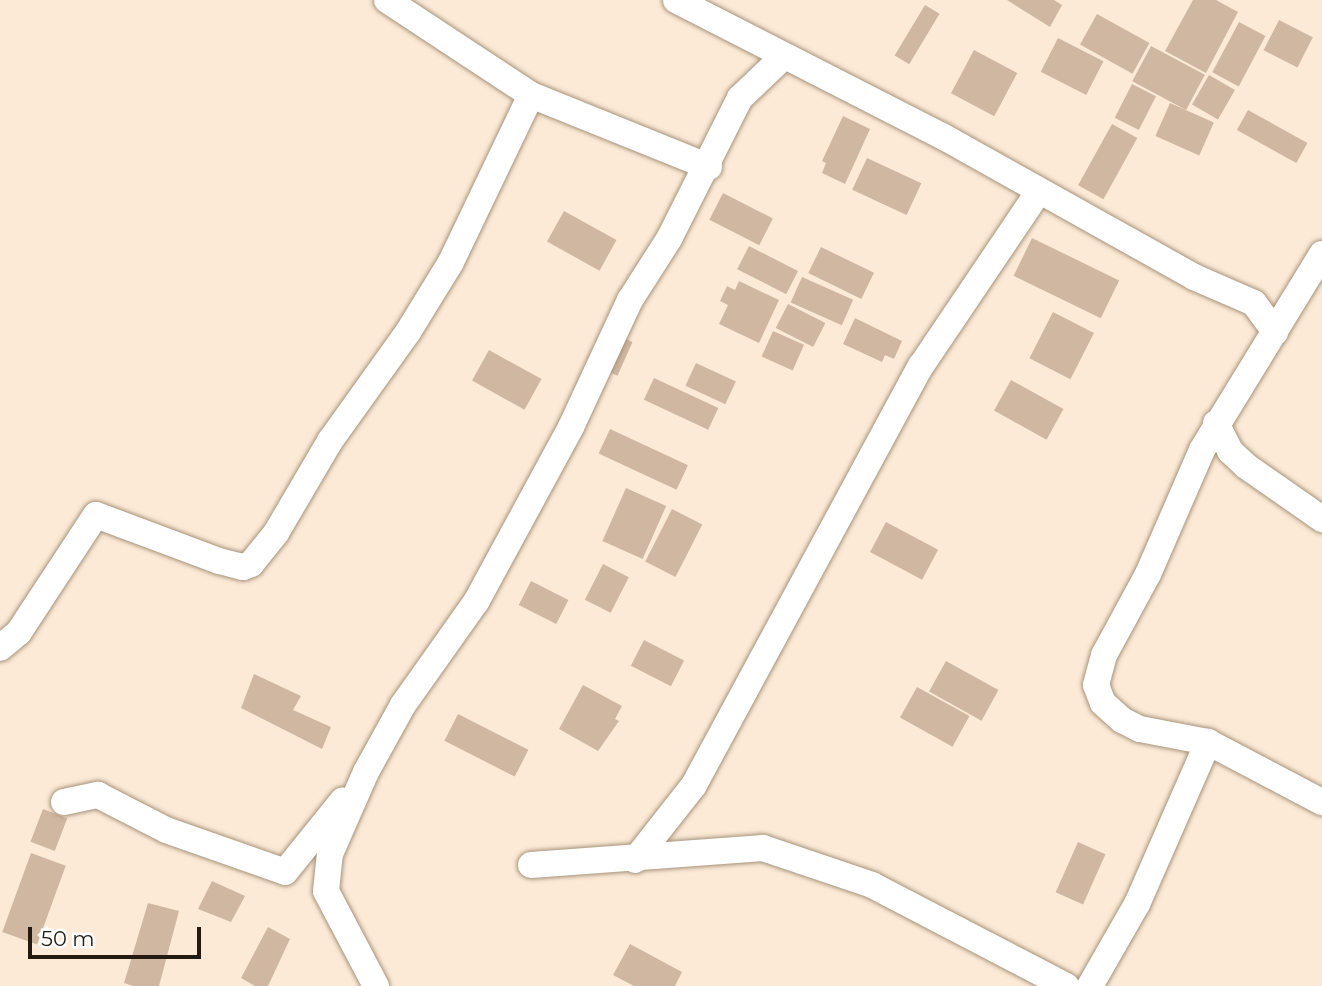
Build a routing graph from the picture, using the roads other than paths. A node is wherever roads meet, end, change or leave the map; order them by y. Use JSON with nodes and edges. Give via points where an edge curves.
{"nodes":[{"id":1,"x":387,"y":0,"type":"edge"},
{"id":2,"x":676,"y":0,"type":"edge"},
{"id":3,"x":782,"y":58,"type":"junction"},
{"id":4,"x":531,"y":95,"type":"junction"},
{"id":5,"x":709,"y":167,"type":"junction"},
{"id":6,"x":1039,"y":191,"type":"junction"},
{"id":7,"x":1322,"y":254,"type":"edge"},
{"id":8,"x":1301,"y":283,"type":"junction"},
{"id":9,"x":1254,"y":303,"type":"junction"},
{"id":10,"x":1275,"y":332,"type":"junction"},
{"id":11,"x":1216,"y":423,"type":"junction"},
{"id":12,"x":1202,"y":450,"type":"junction"},
{"id":13,"x":1230,"y":451,"type":"junction"},
{"id":14,"x":1322,"y":519,"type":"edge"},
{"id":15,"x":0,"y":648,"type":"edge"},
{"id":16,"x":1208,"y":742,"type":"junction"},
{"id":17,"x":366,"y":772,"type":"junction"},
{"id":18,"x":64,"y":802,"type":"dead end"},
{"id":19,"x":1322,"y":802,"type":"edge"},
{"id":20,"x":635,"y":860,"type":"junction"},
{"id":21,"x":531,"y":865,"type":"dead end"},
{"id":22,"x":376,"y":986,"type":"edge"},
{"id":23,"x":1066,"y":986,"type":"edge"},
{"id":24,"x":1090,"y":986,"type":"edge"}],
"edges":[{"from":1,"to":4,"type":"street"},
{"from":2,"to":3,"type":"street"},
{"from":3,"to":5,"type":"street","via":[[740,98]]},
{"from":3,"to":6,"type":"street","via":[[942,136]]},
{"from":4,"to":5,"type":"street"},
{"from":4,"to":15,"type":"street","via":[[451,262],[408,332],[330,441],[276,533],[251,564],[243,567],[219,561],[96,515],[19,632]]},
{"from":5,"to":17,"type":"street","via":[[630,300],[571,427],[476,601],[404,705]]},
{"from":6,"to":9,"type":"street","via":[[1194,277]]},
{"from":6,"to":20,"type":"street","via":[[921,366],[694,785]]},
{"from":7,"to":8,"type":"street"},
{"from":8,"to":9,"type":"street"},
{"from":8,"to":10,"type":"street"},
{"from":9,"to":10,"type":"street"},
{"from":10,"to":11,"type":"street"},
{"from":11,"to":12,"type":"street"},
{"from":11,"to":13,"type":"street"},
{"from":12,"to":13,"type":"street"},
{"from":12,"to":16,"type":"street","via":[[1148,574],[1104,655],[1096,685],[1103,703],[1122,720],[1140,729]]},
{"from":13,"to":14,"type":"street","via":[[1276,490]]},
{"from":16,"to":19,"type":"street"},
{"from":16,"to":24,"type":"street","via":[[1142,893]]},
{"from":17,"to":18,"type":"street","via":[[285,873],[166,830],[98,795]]},
{"from":17,"to":22,"type":"street","via":[[330,854],[326,891]]},
{"from":20,"to":21,"type":"street"},
{"from":20,"to":23,"type":"street","via":[[744,848],[793,856],[920,908]]}]}
